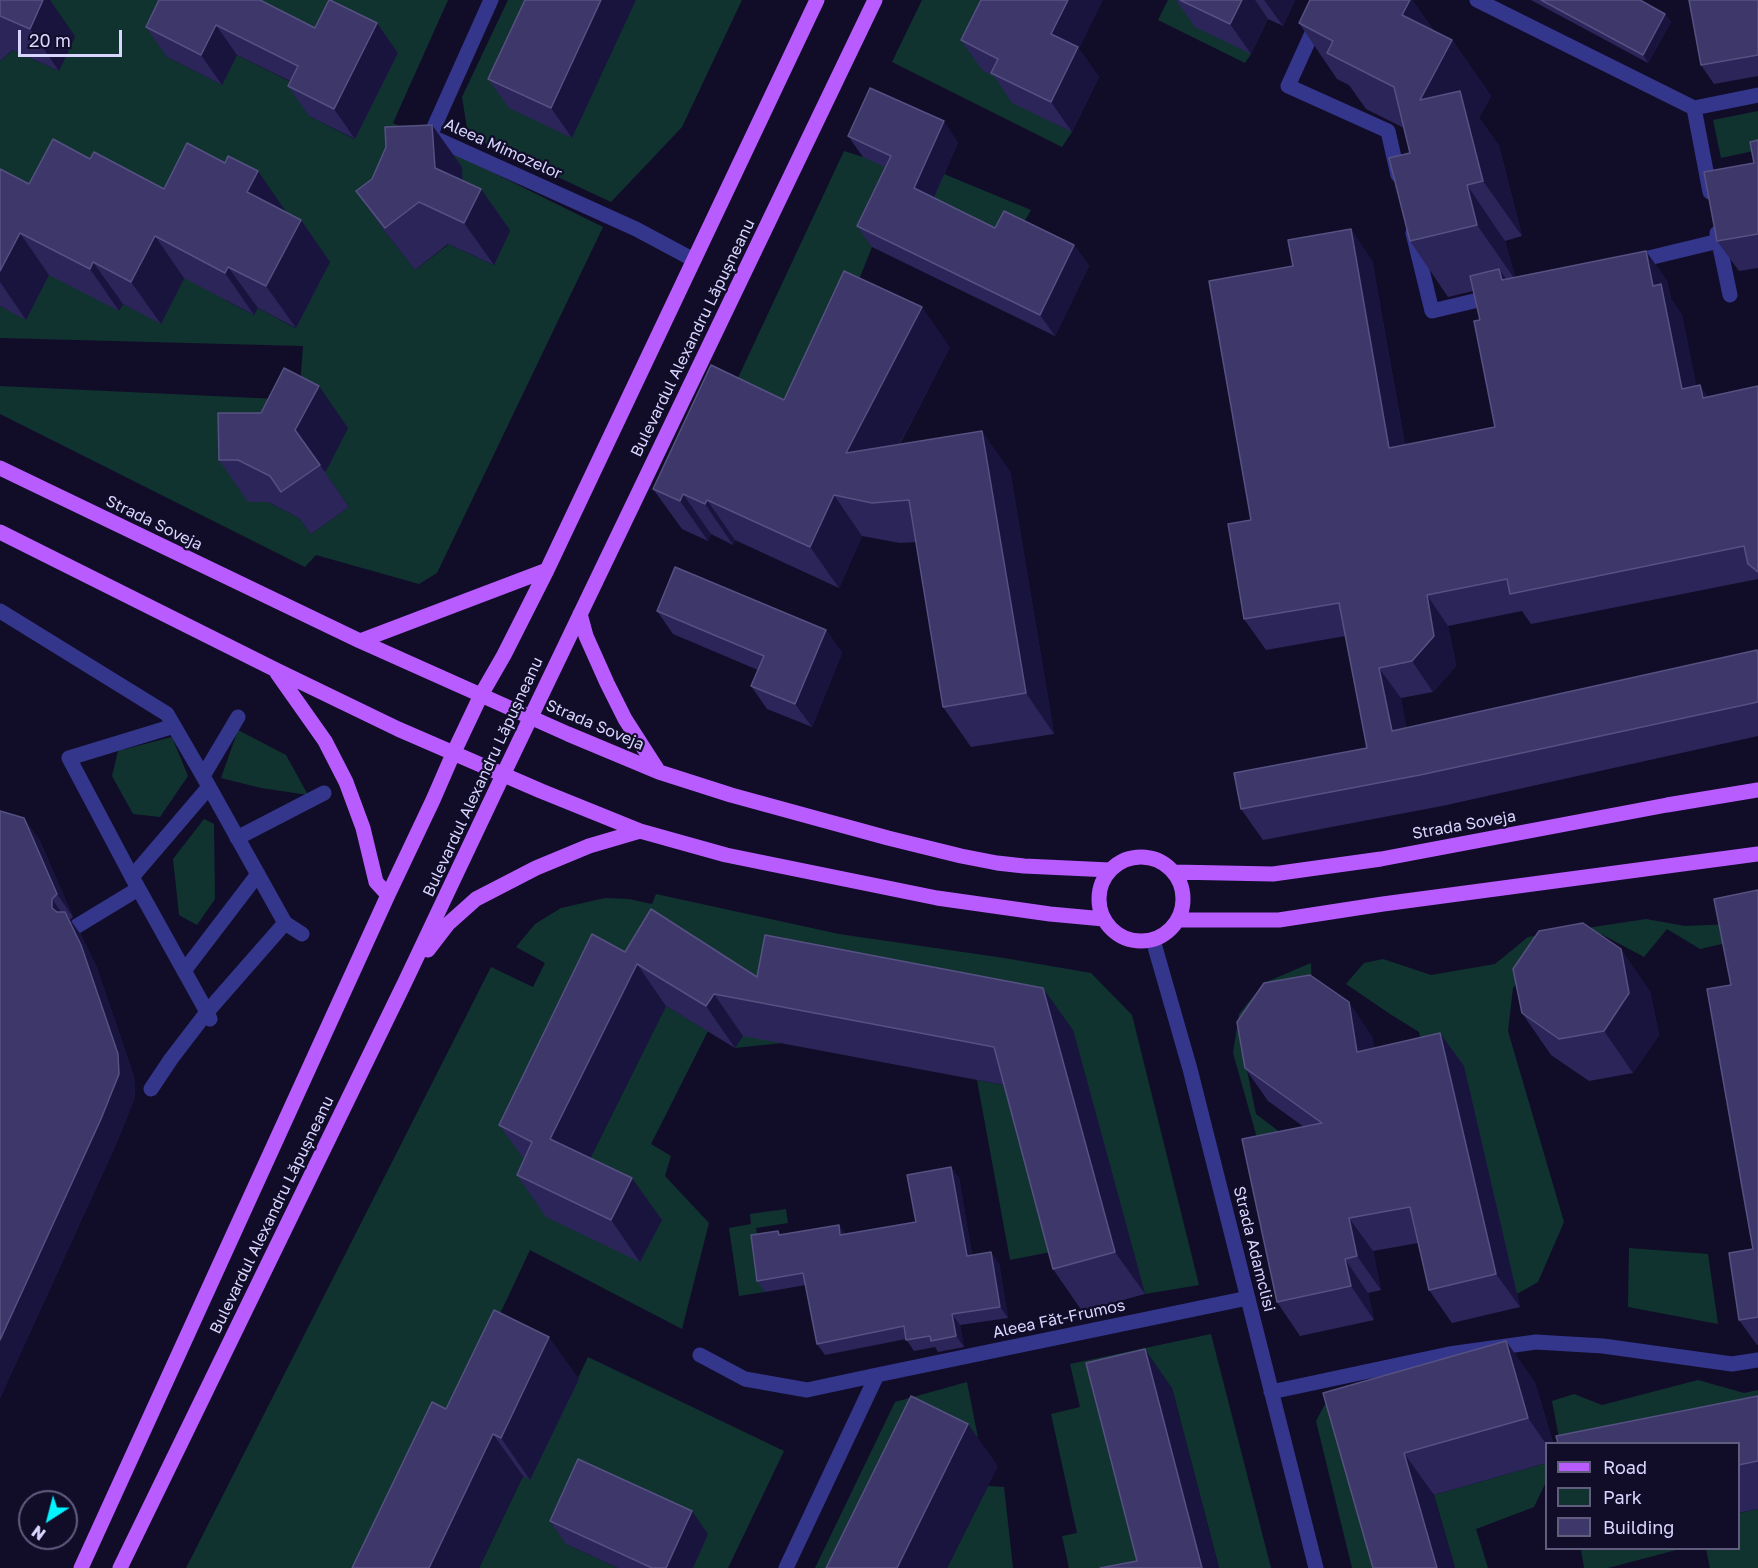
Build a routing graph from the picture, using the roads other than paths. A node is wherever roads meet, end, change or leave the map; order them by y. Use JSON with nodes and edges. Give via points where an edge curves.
{"nodes":[{"id":1,"x":491,"y":0,"type":"edge"},
{"id":2,"x":817,"y":0,"type":"edge"},
{"id":3,"x":875,"y":0,"type":"edge"},
{"id":4,"x":1327,"y":0,"type":"edge"},
{"id":5,"x":1476,"y":0,"type":"edge"},
{"id":6,"x":1758,"y":95,"type":"edge"},
{"id":7,"x":1694,"y":108,"type":"junction"},
{"id":8,"x":1401,"y":187,"type":"edge"},
{"id":9,"x":1410,"y":221,"type":"edge"},
{"id":10,"x":1719,"y":241,"type":"junction"},
{"id":11,"x":694,"y":260,"type":"junction"},
{"id":12,"x":1616,"y":266,"type":"edge"},
{"id":13,"x":1514,"y":291,"type":"edge"},
{"id":14,"x":1730,"y":295,"type":"dead end"},
{"id":15,"x":0,"y":468,"type":"edge"},
{"id":16,"x":0,"y":532,"type":"edge"},
{"id":17,"x":547,"y":570,"type":"junction"},
{"id":18,"x":0,"y":611,"type":"edge"},
{"id":19,"x":580,"y":614,"type":"junction"},
{"id":20,"x":360,"y":640,"type":"junction"},
{"id":21,"x":276,"y":670,"type":"junction"},
{"id":22,"x":481,"y":695,"type":"junction"},
{"id":23,"x":238,"y":717,"type":"dead end"},
{"id":24,"x":531,"y":717,"type":"junction"},
{"id":25,"x":174,"y":726,"type":"junction"},
{"id":26,"x":453,"y":754,"type":"junction"},
{"id":27,"x":659,"y":772,"type":"junction"},
{"id":28,"x":503,"y":775,"type":"junction"},
{"id":29,"x":206,"y":782,"type":"junction"},
{"id":30,"x":1758,"y":790,"type":"edge"},
{"id":31,"x":324,"y":792,"type":"dead end"},
{"id":32,"x":640,"y":831,"type":"junction"},
{"id":33,"x":237,"y":838,"type":"junction"},
{"id":34,"x":1758,"y":854,"type":"edge"},
{"id":35,"x":1110,"y":870,"type":"junction"},
{"id":36,"x":1173,"y":872,"type":"junction"},
{"id":37,"x":258,"y":874,"type":"junction"},
{"id":38,"x":135,"y":883,"type":"junction"},
{"id":39,"x":388,"y":895,"type":"junction"},
{"id":40,"x":1104,"y":919,"type":"junction"},
{"id":41,"x":1178,"y":920,"type":"junction"},
{"id":42,"x":285,"y":923,"type":"junction"},
{"id":43,"x":76,"y":926,"type":"dead end"},
{"id":44,"x":302,"y":934,"type":"dead end"},
{"id":45,"x":1154,"y":940,"type":"junction"},
{"id":46,"x":184,"y":971,"type":"junction"},
{"id":47,"x":405,"y":982,"type":"junction"},
{"id":48,"x":210,"y":1017,"type":"junction"},
{"id":49,"x":151,"y":1089,"type":"dead end"},
{"id":50,"x":1248,"y":1298,"type":"junction"},
{"id":51,"x":700,"y":1355,"type":"dead end"},
{"id":52,"x":1758,"y":1360,"type":"edge"},
{"id":53,"x":877,"y":1375,"type":"junction"},
{"id":54,"x":1272,"y":1392,"type":"junction"},
{"id":55,"x":81,"y":1568,"type":"edge"},
{"id":56,"x":120,"y":1568,"type":"edge"},
{"id":57,"x":786,"y":1568,"type":"edge"},
{"id":58,"x":1316,"y":1568,"type":"edge"}],
"edges":[{"from":1,"to":11,"type":"street","name":"Aleea Mimozelor","via":[[430,136],[636,229]]},
{"from":2,"to":11,"type":"main road","name":"Bulevardul Alexandru Lăpușneanu"},
{"from":3,"to":19,"type":"main road","name":"Bulevardul Alexandru Lăpușneanu"},
{"from":4,"to":8,"type":"street","via":[[1288,86],[1388,131]]},
{"from":5,"to":7,"type":"street"},
{"from":6,"to":7,"type":"street"},
{"from":7,"to":10,"type":"street"},
{"from":9,"to":13,"type":"street","via":[[1432,311]]},
{"from":10,"to":12,"type":"street"},
{"from":10,"to":14,"type":"street"},
{"from":11,"to":17,"type":"main road","name":"Bulevardul Alexandru Lăpușneanu"},
{"from":15,"to":20,"type":"main road","name":"Strada Soveja"},
{"from":16,"to":21,"type":"main road"},
{"from":17,"to":20,"type":"main road"},
{"from":17,"to":22,"type":"main road","name":"Bulevardul Alexandru Lăpușneanu"},
{"from":18,"to":25,"type":"street","via":[[167,714]]},
{"from":19,"to":24,"type":"main road","name":"Bulevardul Alexandru Lăpușneanu"},
{"from":19,"to":27,"type":"main road","via":[[606,683]]},
{"from":20,"to":22,"type":"main road","name":"Strada Soveja"},
{"from":21,"to":26,"type":"main road"},
{"from":21,"to":39,"type":"main road","via":[[325,741],[346,782],[363,828],[376,882]]},
{"from":22,"to":24,"type":"main road","name":"Strada Soveja"},
{"from":22,"to":26,"type":"main road","name":"Bulevardul Alexandru Lăpușneanu"},
{"from":23,"to":29,"type":"street"},
{"from":24,"to":27,"type":"main road","name":"Strada Soveja"},
{"from":24,"to":28,"type":"main road","name":"Bulevardul Alexandru Lăpușneanu"},
{"from":25,"to":29,"type":"street"},
{"from":25,"to":38,"type":"street","via":[[69,758]]},
{"from":26,"to":28,"type":"main road"},
{"from":26,"to":39,"type":"main road","name":"Bulevardul Alexandru Lăpușneanu"},
{"from":27,"to":35,"type":"main road","name":"Strada Soveja","via":[[731,795],[971,858],[1024,866]]},
{"from":28,"to":32,"type":"main road"},
{"from":28,"to":47,"type":"main road","name":"Bulevardul Alexandru Lăpușneanu"},
{"from":29,"to":33,"type":"street"},
{"from":29,"to":38,"type":"street"},
{"from":30,"to":36,"type":"main road","name":"Strada Soveja","via":[[1381,859],[1273,874]]},
{"from":31,"to":33,"type":"street"},
{"from":32,"to":40,"type":"main road","via":[[726,855],[937,898]]},
{"from":32,"to":47,"type":"main road","via":[[589,846],[476,899],[448,924]]},
{"from":33,"to":37,"type":"street"},
{"from":34,"to":41,"type":"main road","via":[[1279,920]]},
{"from":35,"to":36,"type":"main road","via":[[1141,857],[1159,861]]},
{"from":35,"to":40,"type":"main road","via":[[1100,888]]},
{"from":36,"to":41,"type":"main road","via":[[1183,895]]},
{"from":37,"to":42,"type":"street"},
{"from":37,"to":46,"type":"street"},
{"from":38,"to":43,"type":"street"},
{"from":38,"to":46,"type":"street"},
{"from":39,"to":55,"type":"main road","name":"Bulevardul Alexandru Lăpușneanu"},
{"from":40,"to":45,"type":"main road","via":[[1119,935],[1131,940]]},
{"from":41,"to":45,"type":"main road"},
{"from":42,"to":44,"type":"street"},
{"from":42,"to":48,"type":"street"},
{"from":45,"to":50,"type":"street","name":"Strada Adamclisi"},
{"from":46,"to":48,"type":"street"},
{"from":47,"to":56,"type":"main road","name":"Bulevardul Alexandru Lăpușneanu"},
{"from":48,"to":49,"type":"street","via":[[171,1059]]},
{"from":50,"to":53,"type":"street","name":"Aleea Făt-Frumos"},
{"from":50,"to":54,"type":"street","name":"Strada Adamclisi"},
{"from":51,"to":53,"type":"street","name":"Aleea Făt-Frumos","via":[[745,1379],[807,1390]]},
{"from":52,"to":54,"type":"street","via":[[1732,1364],[1603,1346],[1536,1342],[1449,1354]]},
{"from":53,"to":57,"type":"street"},
{"from":54,"to":58,"type":"street","name":"Strada Adamclisi"}]}
